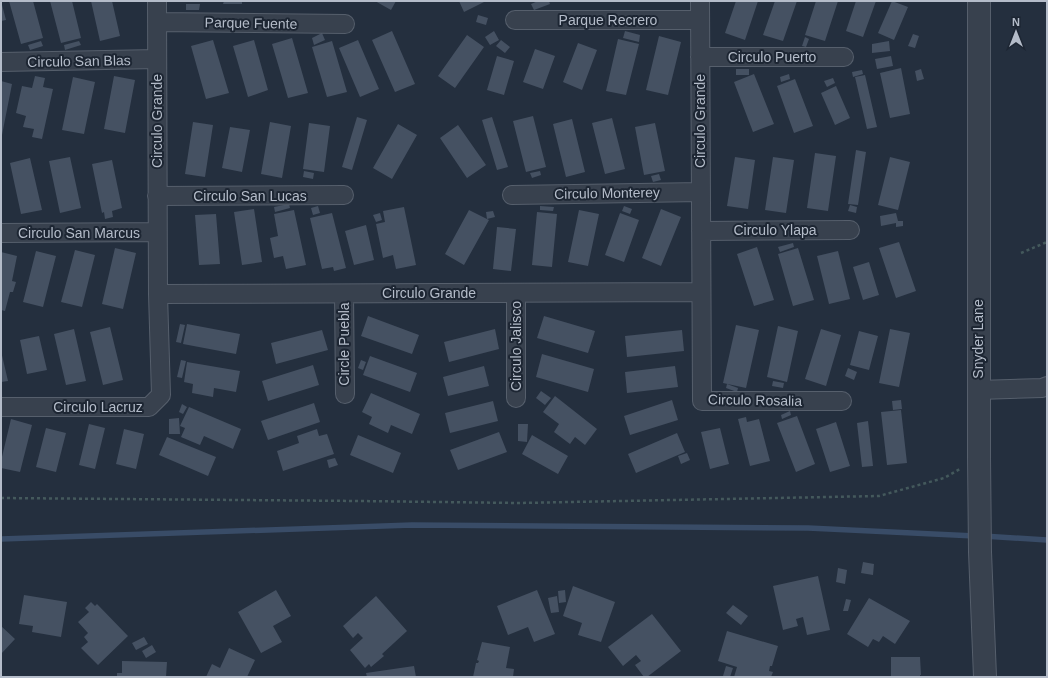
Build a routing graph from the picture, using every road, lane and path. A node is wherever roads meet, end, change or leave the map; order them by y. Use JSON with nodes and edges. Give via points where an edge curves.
{"nodes":[{"id":1,"x":156,"y":1,"type":"edge"},
{"id":2,"x":700,"y":1,"type":"edge"},
{"id":3,"x":980,"y":1,"type":"edge"},
{"id":4,"x":515,"y":20,"type":"dead end"},
{"id":5,"x":700,"y":20,"type":"junction"},
{"id":6,"x":157,"y":22,"type":"junction"},
{"id":7,"x":345,"y":24,"type":"dead end"},
{"id":8,"x":700,"y":57,"type":"junction"},
{"id":9,"x":844,"y":57,"type":"dead end"},
{"id":10,"x":157,"y":59,"type":"junction"},
{"id":11,"x":1,"y":62,"type":"edge"},
{"id":12,"x":701,"y":192,"type":"junction"},
{"id":13,"x":344,"y":195,"type":"dead end"},
{"id":14,"x":512,"y":195,"type":"dead end"},
{"id":15,"x":157,"y":196,"type":"junction"},
{"id":16,"x":850,"y":230,"type":"dead end"},
{"id":17,"x":701,"y":231,"type":"junction"},
{"id":18,"x":157,"y":232,"type":"junction"},
{"id":19,"x":1,"y":233,"type":"edge"},
{"id":20,"x":1047,"y":242,"type":"edge"},
{"id":21,"x":1021,"y":252,"type":"dead end"},
{"id":22,"x":702,"y":292,"type":"junction"},
{"id":23,"x":516,"y":293,"type":"junction"},
{"id":24,"x":158,"y":294,"type":"junction"},
{"id":25,"x":344,"y":294,"type":"junction"},
{"id":26,"x":1047,"y":386,"type":"edge"},
{"id":27,"x":978,"y":390,"type":"junction"},
{"id":28,"x":345,"y":394,"type":"dead end"},
{"id":29,"x":516,"y":398,"type":"dead end"},
{"id":30,"x":842,"y":401,"type":"dead end"},
{"id":31,"x":1,"y":407,"type":"edge"},
{"id":32,"x":979,"y":458,"type":"junction"},
{"id":33,"x":1,"y":498,"type":"edge"},
{"id":34,"x":985,"y":677,"type":"edge"}],
"edges":[{"from":1,"to":6,"type":"street","name":"Circulo Grande"},
{"from":2,"to":5,"type":"street","name":"Circulo Grande"},
{"from":3,"to":27,"type":"street","name":"Snyder Lane"},
{"from":4,"to":5,"type":"street","name":"Parque Recrero"},
{"from":5,"to":8,"type":"street","name":"Circulo Grande"},
{"from":6,"to":7,"type":"street","name":"Parque Fuente"},
{"from":6,"to":10,"type":"street","name":"Circulo Grande"},
{"from":8,"to":9,"type":"street","name":"Circulo Puerto"},
{"from":8,"to":12,"type":"street","name":"Circulo Grande"},
{"from":10,"to":11,"type":"street","name":"Circulo San Blas"},
{"from":10,"to":15,"type":"street","name":"Circulo Grande"},
{"from":12,"to":14,"type":"street","name":"Circulo Monterey"},
{"from":12,"to":17,"type":"street","name":"Circulo Grande"},
{"from":13,"to":15,"type":"street","name":"Circulo San Lucas"},
{"from":15,"to":18,"type":"street","name":"Circulo Grande"},
{"from":16,"to":17,"type":"street","name":"Circulo Ylapa"},
{"from":17,"to":22,"type":"street","name":"Circulo Grande"},
{"from":18,"to":19,"type":"street","name":"Circulo San Marcus"},
{"from":18,"to":24,"type":"street","name":"Circulo Grande"},
{"from":20,"to":21,"type":"path"},
{"from":22,"to":23,"type":"street","name":"Circulo Grande"},
{"from":22,"to":30,"type":"street","name":"Circulo Rosalia","via":[[702,401]]},
{"from":23,"to":25,"type":"street","name":"Circulo Grande"},
{"from":23,"to":29,"type":"street","name":"Circulo Jalisco"},
{"from":24,"to":25,"type":"street","name":"Circulo Grande"},
{"from":24,"to":31,"type":"street","name":"Circulo Lacruz","via":[[161,395],[149,407]]},
{"from":25,"to":28,"type":"street","name":"Circle Puebla"},
{"from":26,"to":27,"type":"street"},
{"from":27,"to":32,"type":"street","name":"Snyder Lane"},
{"from":32,"to":33,"type":"path","via":[[944,478],[879,496],[520,503]]},
{"from":32,"to":34,"type":"street","name":"Snyder Lane"}]}
